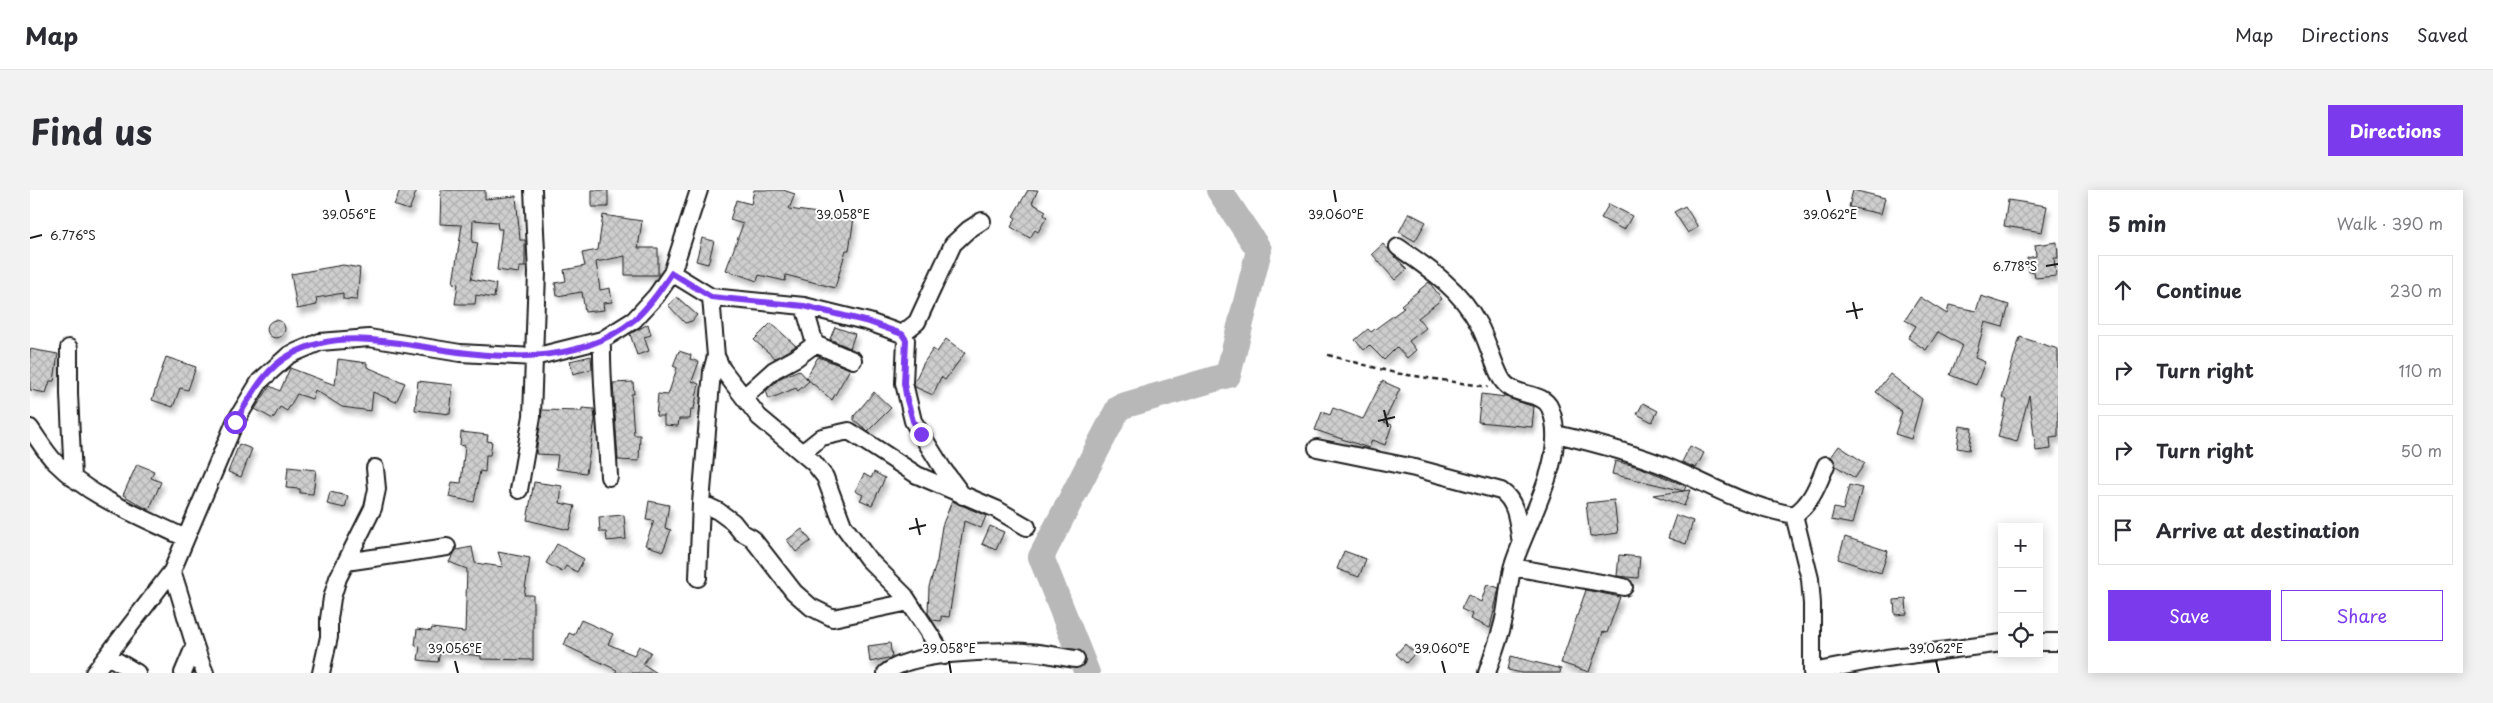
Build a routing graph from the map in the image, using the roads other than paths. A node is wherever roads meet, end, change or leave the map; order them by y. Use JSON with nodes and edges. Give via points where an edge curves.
{"nodes":[{"id":1,"x":533,"y":190,"type":"edge"},
{"id":2,"x":699,"y":190,"type":"edge"},
{"id":3,"x":982,"y":221,"type":"dead end"},
{"id":4,"x":1398,"y":247,"type":"dead end"},
{"id":5,"x":672,"y":273,"type":"junction"},
{"id":6,"x":711,"y":297,"type":"junction"},
{"id":7,"x":804,"y":306,"type":"junction"},
{"id":8,"x":902,"y":334,"type":"junction"},
{"id":9,"x":602,"y":340,"type":"junction"},
{"id":10,"x":815,"y":344,"type":"junction"},
{"id":11,"x":69,"y":348,"type":"dead end"},
{"id":12,"x":716,"y":356,"type":"junction"},
{"id":13,"x":534,"y":357,"type":"junction"},
{"id":14,"x":853,"y":360,"type":"dead end"},
{"id":15,"x":744,"y":397,"type":"junction"},
{"id":16,"x":30,"y":428,"type":"edge"},
{"id":17,"x":1556,"y":434,"type":"junction"},
{"id":18,"x":1317,"y":448,"type":"dead end"},
{"id":19,"x":802,"y":453,"type":"junction"},
{"id":20,"x":1826,"y":465,"type":"dead end"},
{"id":21,"x":375,"y":468,"type":"dead end"},
{"id":22,"x":609,"y":477,"type":"dead end"},
{"id":23,"x":73,"y":478,"type":"junction"},
{"id":24,"x":519,"y":490,"type":"dead end"},
{"id":25,"x":962,"y":496,"type":"junction"},
{"id":26,"x":701,"y":503,"type":"junction"},
{"id":27,"x":1794,"y":515,"type":"junction"},
{"id":28,"x":1026,"y":527,"type":"dead end"},
{"id":29,"x":185,"y":538,"type":"junction"},
{"id":30,"x":1521,"y":545,"type":"junction"},
{"id":31,"x":447,"y":547,"type":"dead end"},
{"id":32,"x":346,"y":562,"type":"junction"},
{"id":33,"x":1513,"y":567,"type":"junction"},
{"id":34,"x":172,"y":571,"type":"junction"},
{"id":35,"x":698,"y":578,"type":"dead end"},
{"id":36,"x":1624,"y":587,"type":"dead end"},
{"id":37,"x":909,"y":602,"type":"junction"},
{"id":38,"x":2043,"y":642,"type":"edge"},
{"id":39,"x":2058,"y":642,"type":"edge"},
{"id":40,"x":1998,"y":644,"type":"edge"},
{"id":41,"x":194,"y":647,"type":"junction"},
{"id":42,"x":108,"y":656,"type":"junction"},
{"id":43,"x":944,"y":656,"type":"junction"},
{"id":44,"x":1076,"y":659,"type":"dead end"},
{"id":45,"x":1812,"y":672,"type":"edge"},
{"id":46,"x":94,"y":673,"type":"edge"},
{"id":47,"x":137,"y":673,"type":"edge"},
{"id":48,"x":183,"y":673,"type":"edge"},
{"id":49,"x":205,"y":673,"type":"edge"},
{"id":50,"x":321,"y":673,"type":"edge"},
{"id":51,"x":886,"y":673,"type":"edge"},
{"id":52,"x":1487,"y":673,"type":"edge"}],
"edges":[{"from":1,"to":13,"type":"street","via":[[537,272]]},
{"from":2,"to":5,"type":"street"},
{"from":3,"to":8,"type":"street","via":[[953,244],[916,322]]},
{"from":4,"to":17,"type":"street","via":[[1441,278],[1464,301],[1478,324],[1502,380],[1512,391],[1543,399],[1555,421]]},
{"from":5,"to":6,"type":"street"},
{"from":5,"to":9,"type":"street","via":[[634,320]]},
{"from":6,"to":7,"type":"street"},
{"from":6,"to":12,"type":"street"},
{"from":7,"to":8,"type":"street"},
{"from":7,"to":10,"type":"street"},
{"from":8,"to":25,"type":"street","via":[[906,340],[904,383],[913,421]]},
{"from":9,"to":13,"type":"street"},
{"from":9,"to":22,"type":"street","via":[[601,375],[606,406]]},
{"from":10,"to":14,"type":"street"},
{"from":10,"to":15,"type":"street","via":[[774,370]]},
{"from":11,"to":23,"type":"street"},
{"from":12,"to":15,"type":"street"},
{"from":12,"to":26,"type":"street"},
{"from":13,"to":24,"type":"street","via":[[532,416]]},
{"from":13,"to":29,"type":"street","via":[[460,353],[369,338],[320,342],[288,355],[260,381],[235,422]]},
{"from":15,"to":19,"type":"street","via":[[759,416]]},
{"from":16,"to":23,"type":"street","via":[[54,461]]},
{"from":17,"to":27,"type":"street","via":[[1642,458],[1733,499],[1764,510]]},
{"from":17,"to":30,"type":"street","via":[[1542,494]]},
{"from":18,"to":30,"type":"street","via":[[1415,468],[1501,491],[1513,506]]},
{"from":19,"to":25,"type":"street","via":[[822,437],[848,432],[917,475]]},
{"from":19,"to":37,"type":"street","via":[[825,478],[843,525],[868,560]]},
{"from":20,"to":27,"type":"street","via":[[1813,495]]},
{"from":21,"to":32,"type":"street","via":[[377,489],[372,508]]},
{"from":23,"to":29,"type":"street","via":[[107,501]]},
{"from":25,"to":28,"type":"street","via":[[996,509]]},
{"from":26,"to":35,"type":"street"},
{"from":26,"to":37,"type":"street","via":[[718,511],[752,538],[794,592],[822,615],[833,618]]},
{"from":27,"to":45,"type":"street","via":[[1810,579]]},
{"from":29,"to":34,"type":"street"},
{"from":30,"to":33,"type":"street"},
{"from":31,"to":32,"type":"street"},
{"from":32,"to":50,"type":"street","via":[[332,598],[330,638]]},
{"from":33,"to":36,"type":"street"},
{"from":33,"to":52,"type":"street","via":[[1504,620]]},
{"from":34,"to":41,"type":"street"},
{"from":34,"to":42,"type":"street"},
{"from":37,"to":43,"type":"street"},
{"from":38,"to":39,"type":"street"},
{"from":40,"to":45,"type":"street","via":[[1886,658]]},
{"from":41,"to":48,"type":"street"},
{"from":41,"to":49,"type":"street"},
{"from":42,"to":46,"type":"street"},
{"from":42,"to":47,"type":"street"},
{"from":43,"to":44,"type":"street","via":[[1028,652]]},
{"from":43,"to":51,"type":"street","via":[[911,660]]}]}
